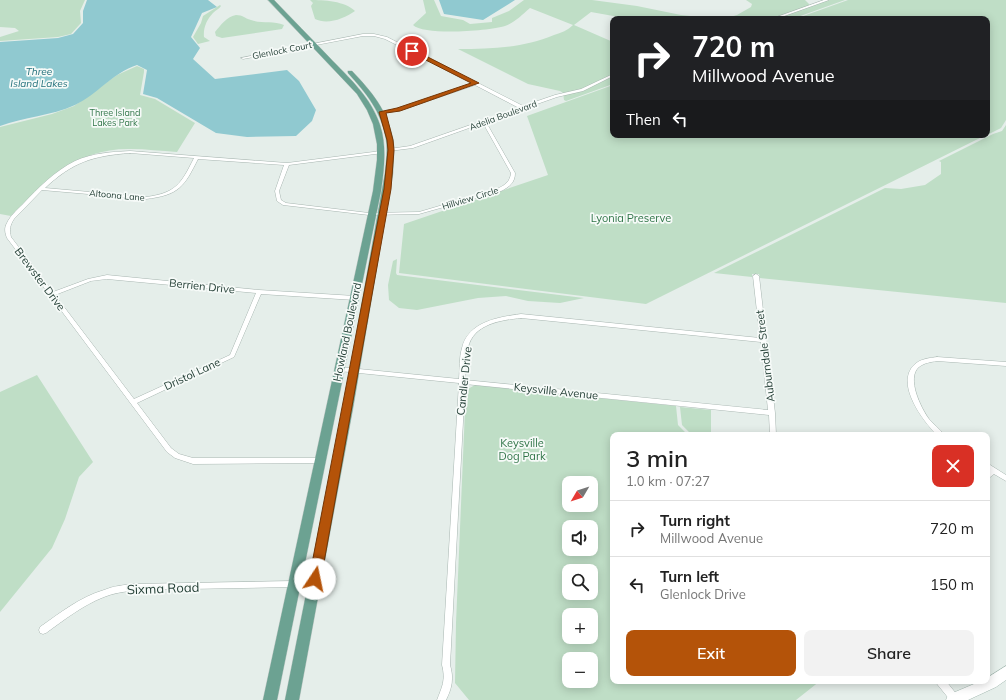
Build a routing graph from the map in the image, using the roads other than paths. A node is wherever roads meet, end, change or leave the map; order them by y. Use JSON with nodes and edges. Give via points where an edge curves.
{"nodes":[{"id":1,"x":271,"y":0,"type":"edge"},
{"id":2,"x":810,"y":0,"type":"edge"},
{"id":3,"x":827,"y":0,"type":"edge"},
{"id":4,"x":820,"y":3,"type":"junction"},
{"id":5,"x":782,"y":16,"type":"edge"},
{"id":6,"x":316,"y":37,"type":"dead end"},
{"id":7,"x":322,"y":43,"type":"junction"},
{"id":8,"x":314,"y":44,"type":"junction"},
{"id":9,"x":243,"y":58,"type":"dead end"},
{"id":10,"x":610,"y":76,"type":"edge"},
{"id":11,"x":476,"y":83,"type":"junction"},
{"id":12,"x":523,"y":108,"type":"junction"},
{"id":13,"x":382,"y":112,"type":"junction"},
{"id":14,"x":484,"y":122,"type":"junction"},
{"id":15,"x":381,"y":148,"type":"junction"},
{"id":16,"x":391,"y":150,"type":"junction"},
{"id":17,"x":197,"y":157,"type":"junction"},
{"id":18,"x":287,"y":164,"type":"junction"},
{"id":19,"x":41,"y":189,"type":"junction"},
{"id":20,"x":372,"y":214,"type":"junction"},
{"id":21,"x":384,"y":214,"type":"junction"},
{"id":22,"x":756,"y":276,"type":"dead end"},
{"id":23,"x":259,"y":292,"type":"junction"},
{"id":24,"x":52,"y":294,"type":"junction"},
{"id":25,"x":355,"y":298,"type":"junction"},
{"id":26,"x":764,"y":340,"type":"junction"},
{"id":27,"x":1006,"y":364,"type":"edge"},
{"id":28,"x":340,"y":369,"type":"junction"},
{"id":29,"x":354,"y":370,"type":"junction"},
{"id":30,"x":462,"y":382,"type":"junction"},
{"id":31,"x":133,"y":402,"type":"junction"},
{"id":32,"x":772,"y":413,"type":"junction"},
{"id":33,"x":773,"y":432,"type":"edge"},
{"id":34,"x":938,"y":432,"type":"edge"},
{"id":35,"x":321,"y":462,"type":"junction"},
{"id":36,"x":990,"y":468,"type":"edge"},
{"id":37,"x":1006,"y":478,"type":"edge"},
{"id":38,"x":295,"y":584,"type":"junction"},
{"id":39,"x":42,"y":630,"type":"dead end"},
{"id":40,"x":1006,"y":672,"type":"edge"},
{"id":41,"x":990,"y":683,"type":"edge"},
{"id":42,"x":942,"y":684,"type":"edge"},
{"id":43,"x":989,"y":684,"type":"edge"},
{"id":44,"x":954,"y":699,"type":"edge"},
{"id":45,"x":270,"y":700,"type":"edge"},
{"id":46,"x":292,"y":700,"type":"edge"},
{"id":47,"x":441,"y":700,"type":"edge"}],
"edges":[{"from":1,"to":8,"type":"main road","name":"Howland Boulevard"},
{"from":2,"to":4,"type":"street"},
{"from":3,"to":4,"type":"street"},
{"from":4,"to":5,"type":"street"},
{"from":6,"to":7,"type":"main road","name":"Howland Boulevard"},
{"from":7,"to":8,"type":"street","name":"Glenlock Court"},
{"from":7,"to":11,"type":"street","name":"Glenlock Court","via":[[362,35],[380,36]]},
{"from":7,"to":13,"type":"main road","name":"Howland Boulevard","via":[[367,90]]},
{"from":8,"to":9,"type":"street","name":"Glenlock Court"},
{"from":8,"to":15,"type":"main road","name":"Howland Boulevard","via":[[360,93],[378,127]]},
{"from":10,"to":12,"type":"street","name":"Adelia Boulevard","via":[[582,90]]},
{"from":11,"to":12,"type":"street","name":"Glenlock Court"},
{"from":11,"to":13,"type":"street","via":[[398,110]]},
{"from":12,"to":14,"type":"street","name":"Adelia Boulevard"},
{"from":13,"to":16,"type":"main road","name":"Howland Boulevard"},
{"from":14,"to":16,"type":"street","name":"Adelia Boulevard","via":[[411,147]]},
{"from":14,"to":21,"type":"street","name":"Hillview Circle","via":[[513,173],[510,185],[419,213]]},
{"from":15,"to":16,"type":"main road"},
{"from":15,"to":18,"type":"street","name":"Brewster Drive"},
{"from":15,"to":20,"type":"main road","name":"Howland Boulevard"},
{"from":16,"to":21,"type":"main road","name":"Howland Boulevard"},
{"from":17,"to":18,"type":"street","name":"Brewster Drive"},
{"from":17,"to":19,"type":"street","name":"Brewster Drive","via":[[130,152],[100,155],[67,167]]},
{"from":17,"to":19,"type":"street","name":"Altoona Lane","via":[[183,184],[168,194],[155,197]]},
{"from":18,"to":20,"type":"street","via":[[277,191],[279,201],[285,204]]},
{"from":19,"to":24,"type":"street","name":"Brewster Drive","via":[[12,218],[7,232]]},
{"from":20,"to":21,"type":"street"},
{"from":20,"to":25,"type":"main road","name":"Howland Boulevard"},
{"from":21,"to":29,"type":"main road","name":"Howland Boulevard"},
{"from":22,"to":26,"type":"street","name":"Auburndale Street"},
{"from":23,"to":24,"type":"street","name":"Berrien Drive","via":[[108,277],[90,280]]},
{"from":23,"to":25,"type":"street","name":"Berrien Drive"},
{"from":23,"to":31,"type":"street","name":"Dristol Lane","via":[[232,356]]},
{"from":24,"to":31,"type":"street","name":"Brewster Drive"},
{"from":25,"to":28,"type":"main road","name":"Howland Boulevard"},
{"from":26,"to":30,"type":"street","name":"Candler Drive","via":[[521,316],[503,318],[482,326],[472,334],[465,346]]},
{"from":26,"to":32,"type":"street","name":"Auburndale Street"},
{"from":27,"to":34,"type":"street","via":[[937,359],[918,363],[910,379],[926,419]]},
{"from":28,"to":29,"type":"street","name":"Keysville Avenue"},
{"from":28,"to":35,"type":"main road","name":"Howland Boulevard"},
{"from":29,"to":30,"type":"street","name":"Keysville Avenue"},
{"from":29,"to":46,"type":"main road","name":"Howland Boulevard"},
{"from":30,"to":32,"type":"street","name":"Keysville Avenue"},
{"from":30,"to":47,"type":"street","name":"Candler Drive","via":[[446,665],[449,674],[447,688]]},
{"from":31,"to":35,"type":"street","name":"Brewster Drive","via":[[169,450],[177,456],[193,461]]},
{"from":32,"to":33,"type":"street","name":"Auburndale Street"},
{"from":35,"to":38,"type":"main road","name":"Howland Boulevard"},
{"from":36,"to":37,"type":"street"},
{"from":38,"to":39,"type":"street","name":"Sixma Road","via":[[134,587],[115,590],[77,606]]},
{"from":38,"to":45,"type":"main road","name":"Howland Boulevard"},
{"from":40,"to":41,"type":"main road"},
{"from":42,"to":44,"type":"street"},
{"from":43,"to":44,"type":"main road"}]}
